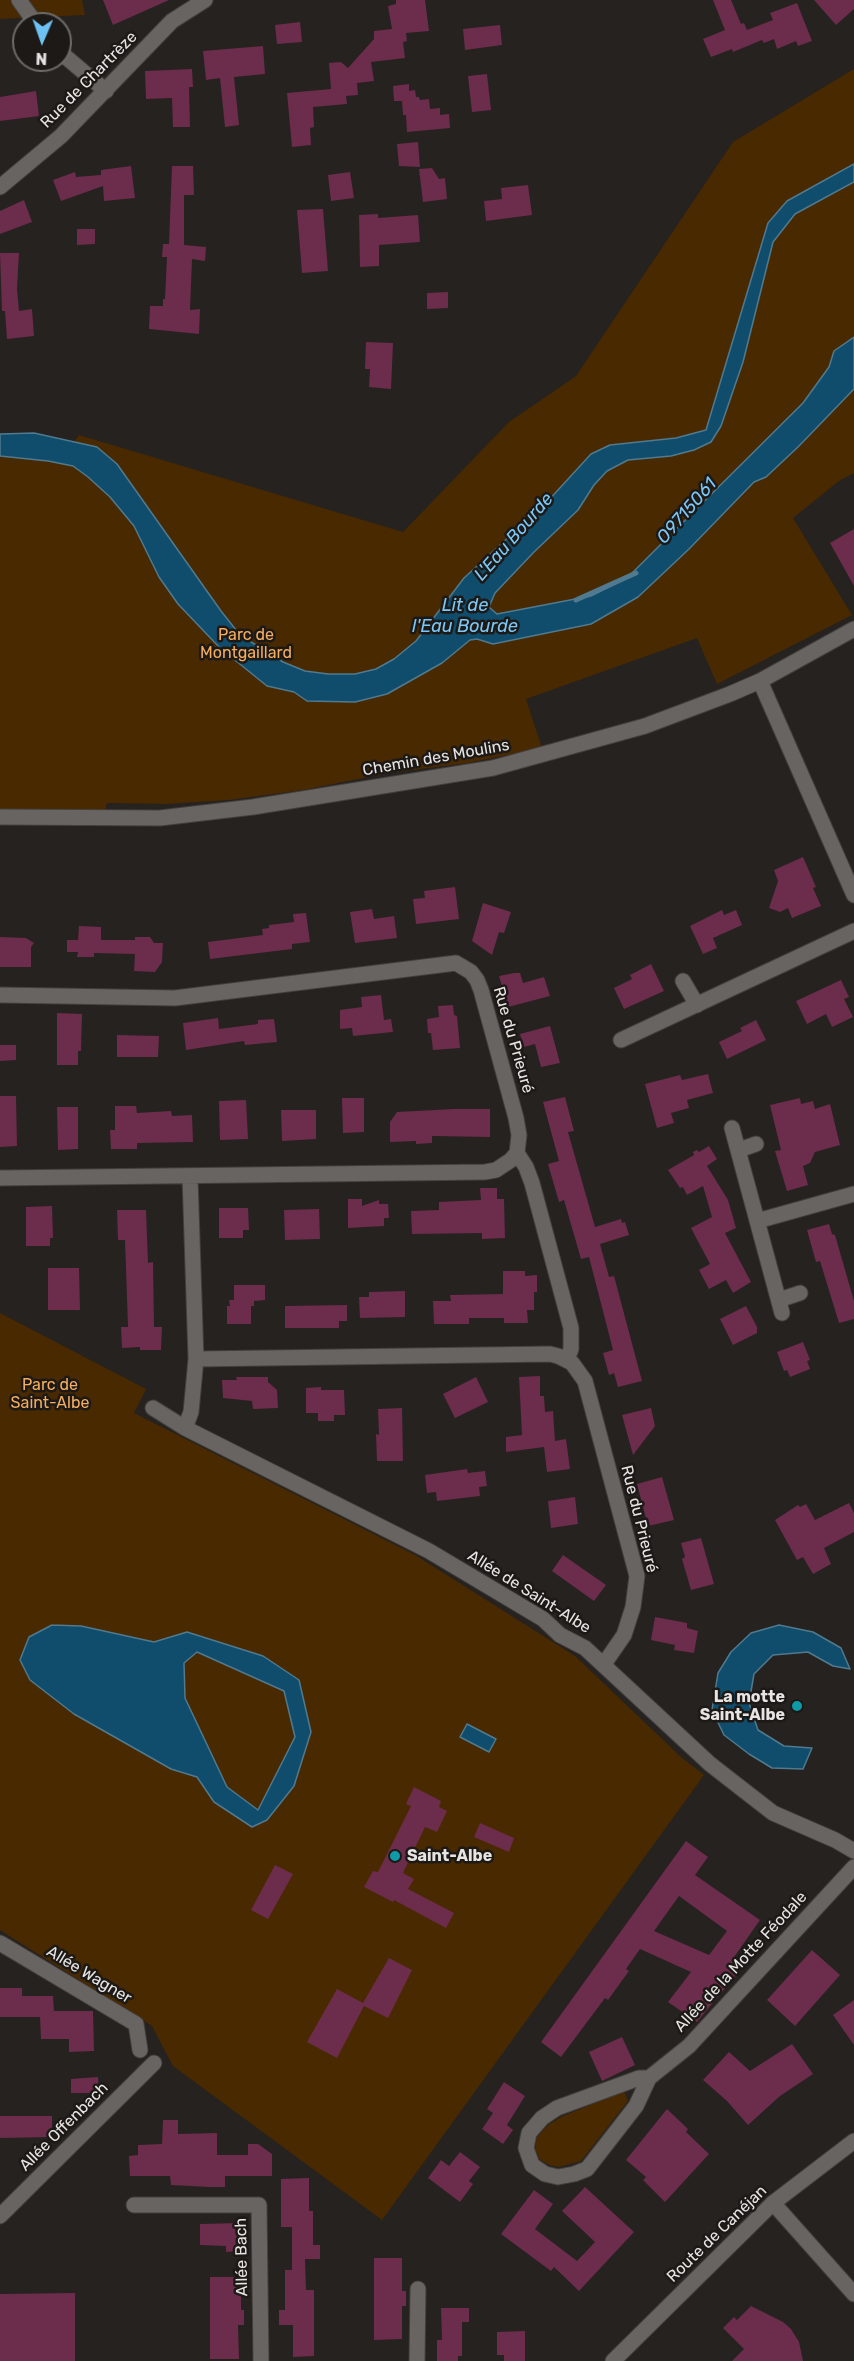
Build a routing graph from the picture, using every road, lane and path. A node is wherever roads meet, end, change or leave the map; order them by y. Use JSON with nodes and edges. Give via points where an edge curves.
{"nodes":[{"id":1,"x":205,"y":0,"type":"edge"},
{"id":2,"x":72,"y":62,"type":"edge"},
{"id":3,"x":106,"y":91,"type":"junction"},
{"id":4,"x":0,"y":187,"type":"edge"},
{"id":5,"x":854,"y":629,"type":"edge"},
{"id":6,"x":760,"y":681,"type":"junction"},
{"id":7,"x":0,"y":817,"type":"edge"},
{"id":8,"x":854,"y":895,"type":"edge"},
{"id":9,"x":854,"y":931,"type":"edge"},
{"id":10,"x":683,"y":981,"type":"dead end"},
{"id":11,"x":0,"y":995,"type":"edge"},
{"id":12,"x":697,"y":1005,"type":"junction"},
{"id":13,"x":621,"y":1040,"type":"dead end"},
{"id":14,"x":732,"y":1128,"type":"dead end"},
{"id":15,"x":756,"y":1144,"type":"dead end"},
{"id":16,"x":739,"y":1150,"type":"junction"},
{"id":17,"x":517,"y":1153,"type":"junction"},
{"id":18,"x":190,"y":1177,"type":"junction"},
{"id":19,"x":0,"y":1178,"type":"edge"},
{"id":20,"x":854,"y":1194,"type":"edge"},
{"id":21,"x":757,"y":1221,"type":"junction"},
{"id":22,"x":800,"y":1293,"type":"dead end"},
{"id":23,"x":196,"y":1359,"type":"junction"},
{"id":24,"x":567,"y":1360,"type":"junction"},
{"id":25,"x":153,"y":1408,"type":"dead end"},
{"id":26,"x":185,"y":1428,"type":"junction"},
{"id":27,"x":604,"y":1664,"type":"junction"},
{"id":28,"x":854,"y":1851,"type":"edge"},
{"id":29,"x":854,"y":1867,"type":"edge"},
{"id":30,"x":0,"y":1943,"type":"edge"},
{"id":31,"x":140,"y":2050,"type":"dead end"},
{"id":32,"x":154,"y":2063,"type":"dead end"},
{"id":33,"x":649,"y":2078,"type":"junction"},
{"id":34,"x":854,"y":2141,"type":"edge"},
{"id":35,"x":773,"y":2203,"type":"junction"},
{"id":36,"x":135,"y":2205,"type":"dead end"},
{"id":37,"x":0,"y":2216,"type":"edge"},
{"id":38,"x":418,"y":2289,"type":"dead end"},
{"id":39,"x":854,"y":2294,"type":"edge"},
{"id":40,"x":261,"y":2361,"type":"edge"},
{"id":41,"x":417,"y":2361,"type":"edge"},
{"id":42,"x":613,"y":2361,"type":"edge"}],
"edges":[{"from":1,"to":3,"type":"street","name":"Rue de Chartrèze","via":[[172,21]]},
{"from":2,"to":3,"type":"street"},
{"from":3,"to":4,"type":"street","name":"Rue de Chartrèze","via":[[61,136]]},
{"from":5,"to":6,"type":"street","name":"Chemin des Moulins"},
{"from":6,"to":7,"type":"street","name":"Chemin des Moulins","via":[[645,726],[493,768],[160,818]]},
{"from":6,"to":8,"type":"street"},
{"from":9,"to":12,"type":"street"},
{"from":10,"to":12,"type":"street"},
{"from":11,"to":17,"type":"street","name":"Rue du Prieuré","via":[[175,998],[456,963],[471,972],[481,990],[516,1118]]},
{"from":12,"to":13,"type":"street"},
{"from":14,"to":16,"type":"street"},
{"from":15,"to":16,"type":"street"},
{"from":16,"to":21,"type":"street"},
{"from":17,"to":18,"type":"street","via":[[505,1166],[484,1172]]},
{"from":17,"to":24,"type":"street","via":[[532,1183],[571,1328]]},
{"from":18,"to":19,"type":"street"},
{"from":18,"to":23,"type":"street"},
{"from":20,"to":21,"type":"street"},
{"from":21,"to":22,"type":"street","via":[[780,1307]]},
{"from":23,"to":24,"type":"street","via":[[550,1354]]},
{"from":23,"to":26,"type":"street","via":[[191,1412]]},
{"from":24,"to":27,"type":"street","name":"Rue du Prieuré","via":[[585,1381],[637,1576],[624,1635]]},
{"from":25,"to":26,"type":"street","name":"Allée de Saint-Albe"},
{"from":26,"to":27,"type":"street","name":"Allée de Saint-Albe","via":[[429,1551],[543,1619]]},
{"from":27,"to":28,"type":"street","name":"Allée de Saint-Albe","via":[[710,1764],[773,1813]]},
{"from":29,"to":33,"type":"street","name":"Allée de la Motte Féodale","via":[[689,2046]]},
{"from":30,"to":31,"type":"street","name":"Allée Wagner","via":[[136,2024]]},
{"from":32,"to":37,"type":"street","name":"Allée Offenbach"},
{"from":33,"to":33,"type":"street","name":"Allée de la Motte Féodale","via":[[639,2078],[557,2108],[542,2118],[529,2133],[526,2148],[532,2165],[558,2177],[587,2169],[636,2106]]},
{"from":34,"to":35,"type":"street","name":"Route de Canéjan"},
{"from":35,"to":39,"type":"street"},
{"from":35,"to":42,"type":"street","name":"Route de Canéjan"},
{"from":36,"to":40,"type":"street","name":"Allée Bach","via":[[259,2205]]},
{"from":38,"to":41,"type":"street"}]}
